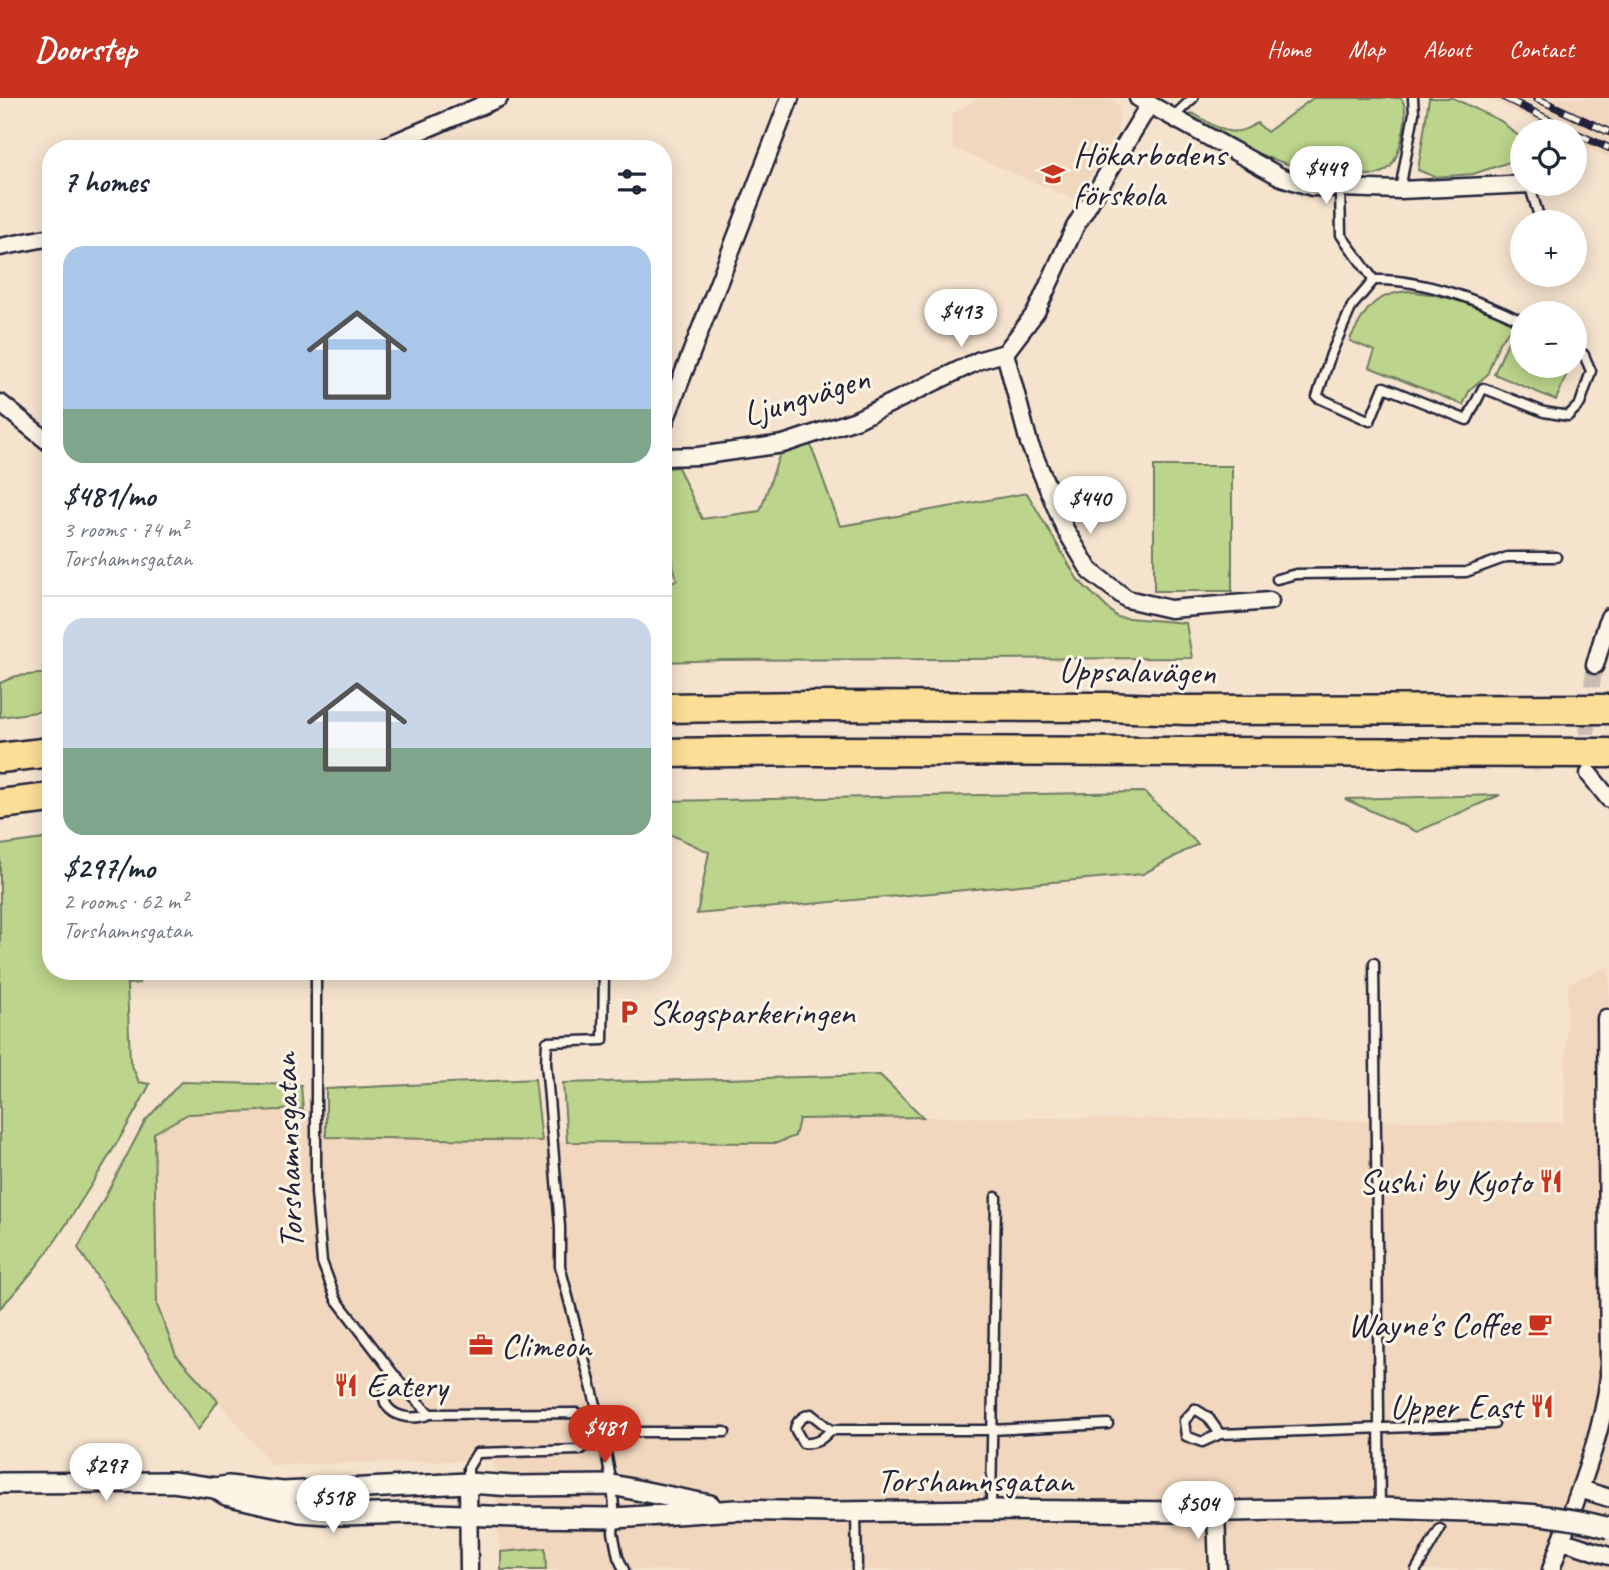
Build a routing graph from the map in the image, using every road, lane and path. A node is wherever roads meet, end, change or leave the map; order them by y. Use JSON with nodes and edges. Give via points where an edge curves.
{"nodes":[{"id":1,"x":499,"y":98,"type":"edge"},
{"id":2,"x":790,"y":98,"type":"edge"},
{"id":3,"x":1193,"y":98,"type":"edge"},
{"id":4,"x":1413,"y":98,"type":"edge"},
{"id":5,"x":1144,"y":102,"type":"edge"},
{"id":6,"x":1172,"y":117,"type":"junction"},
{"id":7,"x":400,"y":140,"type":"edge"},
{"id":8,"x":1510,"y":185,"type":"edge"},
{"id":9,"x":1340,"y":188,"type":"junction"},
{"id":10,"x":1400,"y":190,"type":"junction"},
{"id":11,"x":42,"y":239,"type":"edge"},
{"id":12,"x":0,"y":247,"type":"edge"},
{"id":13,"x":1374,"y":280,"type":"junction"},
{"id":14,"x":1510,"y":315,"type":"edge"},
{"id":15,"x":1005,"y":354,"type":"junction"},
{"id":16,"x":1587,"y":362,"type":"edge"},
{"id":17,"x":0,"y":403,"type":"edge"},
{"id":18,"x":672,"y":403,"type":"edge"},
{"id":19,"x":42,"y":437,"type":"edge"},
{"id":20,"x":672,"y":457,"type":"edge"},
{"id":21,"x":1556,"y":557,"type":"dead end"},
{"id":22,"x":1277,"y":579,"type":"dead end"},
{"id":23,"x":1270,"y":601,"type":"dead end"},
{"id":24,"x":1609,"y":617,"type":"edge"},
{"id":25,"x":1595,"y":665,"type":"tunnel mouth"},
{"id":26,"x":672,"y":708,"type":"edge"},
{"id":27,"x":1609,"y":709,"type":"edge"},
{"id":28,"x":42,"y":753,"type":"edge"},
{"id":29,"x":672,"y":753,"type":"edge"},
{"id":30,"x":1609,"y":753,"type":"edge"},
{"id":31,"x":0,"y":758,"type":"edge"},
{"id":32,"x":1589,"y":774,"type":"tunnel mouth"},
{"id":33,"x":42,"y":799,"type":"edge"},
{"id":34,"x":1609,"y":799,"type":"edge"},
{"id":35,"x":0,"y":804,"type":"edge"},
{"id":36,"x":1374,"y":963,"type":"dead end"},
{"id":37,"x":316,"y":980,"type":"edge"},
{"id":38,"x":604,"y":980,"type":"edge"},
{"id":39,"x":1606,"y":1018,"type":"dead end"},
{"id":40,"x":996,"y":1197,"type":"dead end"},
{"id":41,"x":396,"y":1376,"type":"junction"},
{"id":42,"x":430,"y":1414,"type":"junction"},
{"id":43,"x":601,"y":1424,"type":"junction"},
{"id":44,"x":1108,"y":1424,"type":"dead end"},
{"id":45,"x":1494,"y":1424,"type":"dead end"},
{"id":46,"x":1381,"y":1427,"type":"junction"},
{"id":47,"x":831,"y":1430,"type":"dead end"},
{"id":48,"x":990,"y":1430,"type":"junction"},
{"id":49,"x":725,"y":1432,"type":"dead end"},
{"id":50,"x":1220,"y":1434,"type":"junction"},
{"id":51,"x":0,"y":1483,"type":"edge"},
{"id":52,"x":468,"y":1483,"type":"junction"},
{"id":53,"x":612,"y":1485,"type":"junction"},
{"id":54,"x":215,"y":1488,"type":"junction"},
{"id":55,"x":1580,"y":1489,"type":"junction"},
{"id":56,"x":1609,"y":1498,"type":"edge"},
{"id":57,"x":1381,"y":1508,"type":"junction"},
{"id":58,"x":735,"y":1510,"type":"junction"},
{"id":59,"x":991,"y":1510,"type":"junction"},
{"id":60,"x":856,"y":1511,"type":"junction"},
{"id":61,"x":1216,"y":1511,"type":"junction"},
{"id":62,"x":468,"y":1516,"type":"junction"},
{"id":63,"x":615,"y":1518,"type":"junction"},
{"id":64,"x":1609,"y":1528,"type":"edge"},
{"id":65,"x":1440,"y":1529,"type":"dead end"},
{"id":66,"x":1561,"y":1540,"type":"junction"},
{"id":67,"x":1609,"y":1556,"type":"edge"},
{"id":68,"x":469,"y":1570,"type":"edge"},
{"id":69,"x":624,"y":1570,"type":"edge"},
{"id":70,"x":857,"y":1570,"type":"edge"},
{"id":71,"x":1218,"y":1570,"type":"edge"},
{"id":72,"x":1416,"y":1570,"type":"edge"},
{"id":73,"x":1550,"y":1570,"type":"edge"}],
"edges":[{"from":1,"to":7,"type":"street"},
{"from":2,"to":18,"type":"street"},
{"from":3,"to":6,"type":"lane"},
{"from":4,"to":10,"type":"lane"},
{"from":5,"to":6,"type":"street"},
{"from":5,"to":15,"type":"street","via":[[1075,226],[1036,312]]},
{"from":6,"to":9,"type":"street","via":[[1281,177],[1312,187]]},
{"from":8,"to":10,"type":"street"},
{"from":9,"to":10,"type":"street"},
{"from":9,"to":13,"type":"lane","via":[[1341,235]]},
{"from":11,"to":12,"type":"street"},
{"from":13,"to":14,"type":"lane","via":[[1440,290]]},
{"from":13,"to":16,"type":"lane","via":[[1352,306],[1317,397],[1370,421],[1384,387],[1467,420],[1483,388],[1544,412],[1568,416],[1580,404],[1591,371]]},
{"from":15,"to":20,"type":"street","name":"Ljungvägen","via":[[980,360],[856,420],[783,444]]},
{"from":15,"to":23,"type":"street","via":[[1028,443],[1065,528],[1090,571],[1126,599],[1170,609]]},
{"from":17,"to":19,"type":"street"},
{"from":21,"to":22,"type":"lane","via":[[1507,557],[1466,572],[1296,573]]},
{"from":24,"to":25,"type":"street"},
{"from":26,"to":27,"type":"highway","name":"Uppsalavägen"},
{"from":28,"to":31,"type":"highway"},
{"from":29,"to":30,"type":"highway"},
{"from":32,"to":34,"type":"street"},
{"from":33,"to":35,"type":"highway"},
{"from":36,"to":46,"type":"lane"},
{"from":37,"to":41,"type":"lane","name":"Torshamnsgatan","via":[[316,1193],[322,1262],[336,1299]]},
{"from":38,"to":43,"type":"lane","via":[[603,1040],[547,1042],[560,1266]]},
{"from":39,"to":55,"type":"street","via":[[1609,1376]]},
{"from":40,"to":48,"type":"lane"},
{"from":41,"to":42,"type":"lane","name":"Torshamnsgatan"},
{"from":41,"to":42,"type":"lane","via":[[386,1384],[389,1409],[410,1419]]},
{"from":42,"to":43,"type":"lane","via":[[577,1413]]},
{"from":43,"to":49,"type":"lane","via":[[617,1432]]},
{"from":43,"to":52,"type":"lane","via":[[592,1443],[580,1450],[477,1453],[468,1468]]},
{"from":43,"to":53,"type":"lane"},
{"from":44,"to":48,"type":"lane"},
{"from":45,"to":46,"type":"lane"},
{"from":46,"to":50,"type":"lane"},
{"from":46,"to":57,"type":"lane"},
{"from":47,"to":48,"type":"lane"},
{"from":48,"to":59,"type":"lane"},
{"from":50,"to":50,"type":"lane","via":[[1202,1442],[1186,1436],[1184,1421],[1195,1409],[1208,1417]]},
{"from":51,"to":54,"type":"street","name":"Torshamnsgatan","via":[[173,1482]]},
{"from":52,"to":53,"type":"street","name":"Torshamnsgatan"},
{"from":52,"to":54,"type":"street","name":"Torshamnsgatan","via":[[283,1492]]},
{"from":52,"to":62,"type":"street"},
{"from":53,"to":58,"type":"street","name":"Torshamnsgatan"},
{"from":53,"to":63,"type":"lane"},
{"from":54,"to":62,"type":"street","name":"Torshamnsgatan","via":[[226,1495],[300,1512]]},
{"from":55,"to":56,"type":"street"},
{"from":55,"to":66,"type":"street"},
{"from":57,"to":61,"type":"street","name":"Torshamnsgatan"},
{"from":57,"to":64,"type":"street","name":"Torshamnsgatan","bridge":true,"via":[[1532,1514]]},
{"from":58,"to":60,"type":"street","name":"Torshamnsgatan"},
{"from":58,"to":63,"type":"street","name":"Torshamnsgatan"},
{"from":59,"to":60,"type":"street","name":"Torshamnsgatan"},
{"from":59,"to":61,"type":"street","name":"Torshamnsgatan"},
{"from":60,"to":70,"type":"lane"},
{"from":61,"to":71,"type":"street"},
{"from":62,"to":63,"type":"street","name":"Torshamnsgatan"},
{"from":62,"to":68,"type":"street"},
{"from":63,"to":69,"type":"lane","via":[[613,1532]]},
{"from":65,"to":72,"type":"lane"},
{"from":66,"to":67,"type":"street"},
{"from":66,"to":73,"type":"street"}]}
